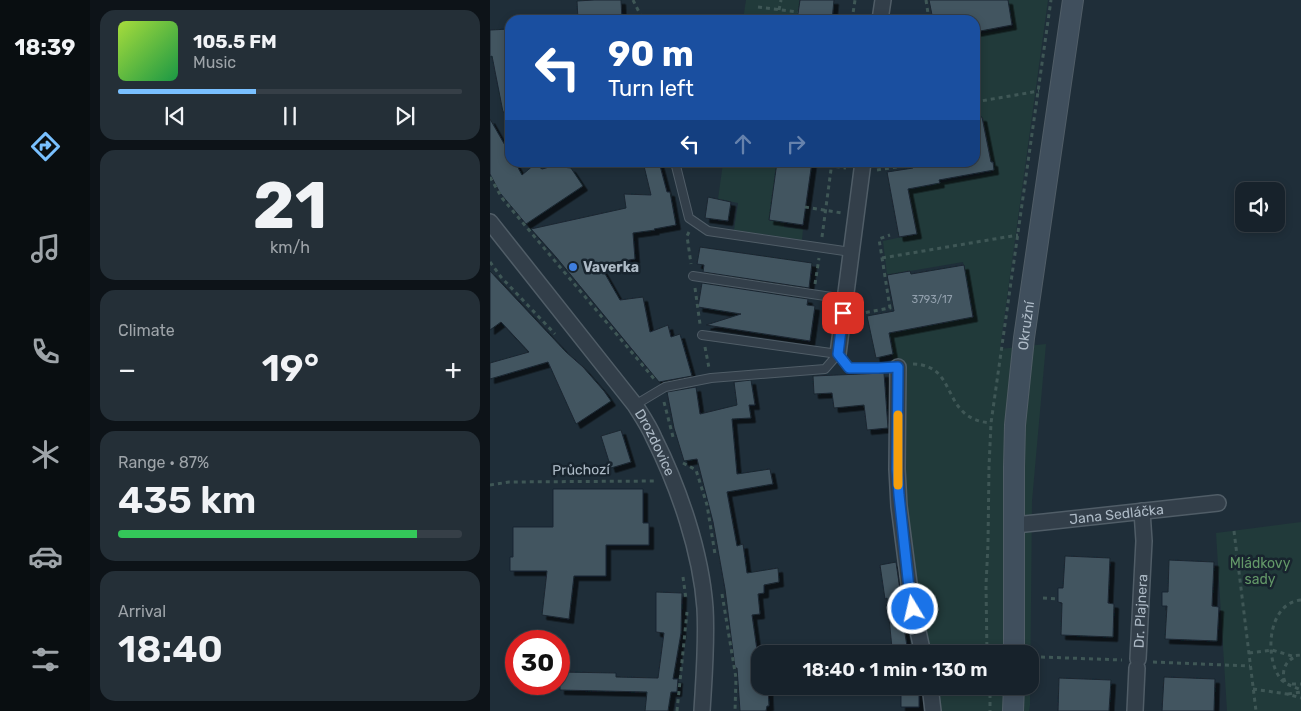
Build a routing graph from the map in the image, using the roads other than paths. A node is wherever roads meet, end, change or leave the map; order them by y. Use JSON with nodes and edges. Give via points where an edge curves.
{"nodes":[{"id":1,"x":883,"y":0,"type":"edge"},
{"id":2,"x":1073,"y":0,"type":"edge"},
{"id":3,"x":881,"y":15,"type":"edge"},
{"id":4,"x":676,"y":167,"type":"edge"},
{"id":5,"x":862,"y":167,"type":"edge"},
{"id":6,"x":490,"y":222,"type":"edge"},
{"id":7,"x":852,"y":252,"type":"junction"},
{"id":8,"x":693,"y":276,"type":"road end"},
{"id":9,"x":845,"y":299,"type":"junction"},
{"id":10,"x":702,"y":335,"type":"road end"},
{"id":11,"x":838,"y":354,"type":"junction"},
{"id":12,"x":898,"y":367,"type":"joint"},
{"id":13,"x":635,"y":405,"type":"junction"},
{"id":14,"x":1218,"y":503,"type":"dead end"},
{"id":15,"x":1142,"y":511,"type":"junction"},
{"id":16,"x":1015,"y":524,"type":"junction"},
{"id":17,"x":921,"y":645,"type":"edge"},
{"id":18,"x":1014,"y":645,"type":"edge"},
{"id":19,"x":931,"y":695,"type":"edge"},
{"id":20,"x":1014,"y":695,"type":"edge"},
{"id":21,"x":702,"y":711,"type":"edge"},
{"id":22,"x":933,"y":711,"type":"edge"},
{"id":23,"x":1013,"y":711,"type":"edge"},
{"id":24,"x":1135,"y":711,"type":"edge"}],
"edges":[{"from":1,"to":3,"type":"street"},
{"from":2,"to":16,"type":"street","name":"Okružní","via":[[1024,338],[1015,425]]},
{"from":4,"to":7,"type":"lane","via":[[689,218],[708,231]]},
{"from":5,"to":7,"type":"street"},
{"from":6,"to":13,"type":"street","name":"Drozdovice"},
{"from":7,"to":9,"type":"street"},
{"from":8,"to":9,"type":"lane"},
{"from":9,"to":11,"type":"street"},
{"from":10,"to":11,"type":"lane"},
{"from":11,"to":12,"type":"lane","via":[[849,368]]},
{"from":11,"to":13,"type":"lane","via":[[825,369],[711,378],[665,388]]},
{"from":12,"to":17,"type":"street","via":[[899,506],[910,599]]},
{"from":13,"to":21,"type":"street","name":"Drozdovice","via":[[654,437],[664,483],[690,531],[698,557],[705,632]]},
{"from":14,"to":15,"type":"street","name":"Jana Sedláčka"},
{"from":15,"to":16,"type":"street","name":"Jana Sedláčka"},
{"from":15,"to":24,"type":"street","name":"Dr. Plajnera","via":[[1144,541]]},
{"from":16,"to":18,"type":"street","name":"Okružní"},
{"from":19,"to":22,"type":"street"},
{"from":20,"to":23,"type":"street"}]}
